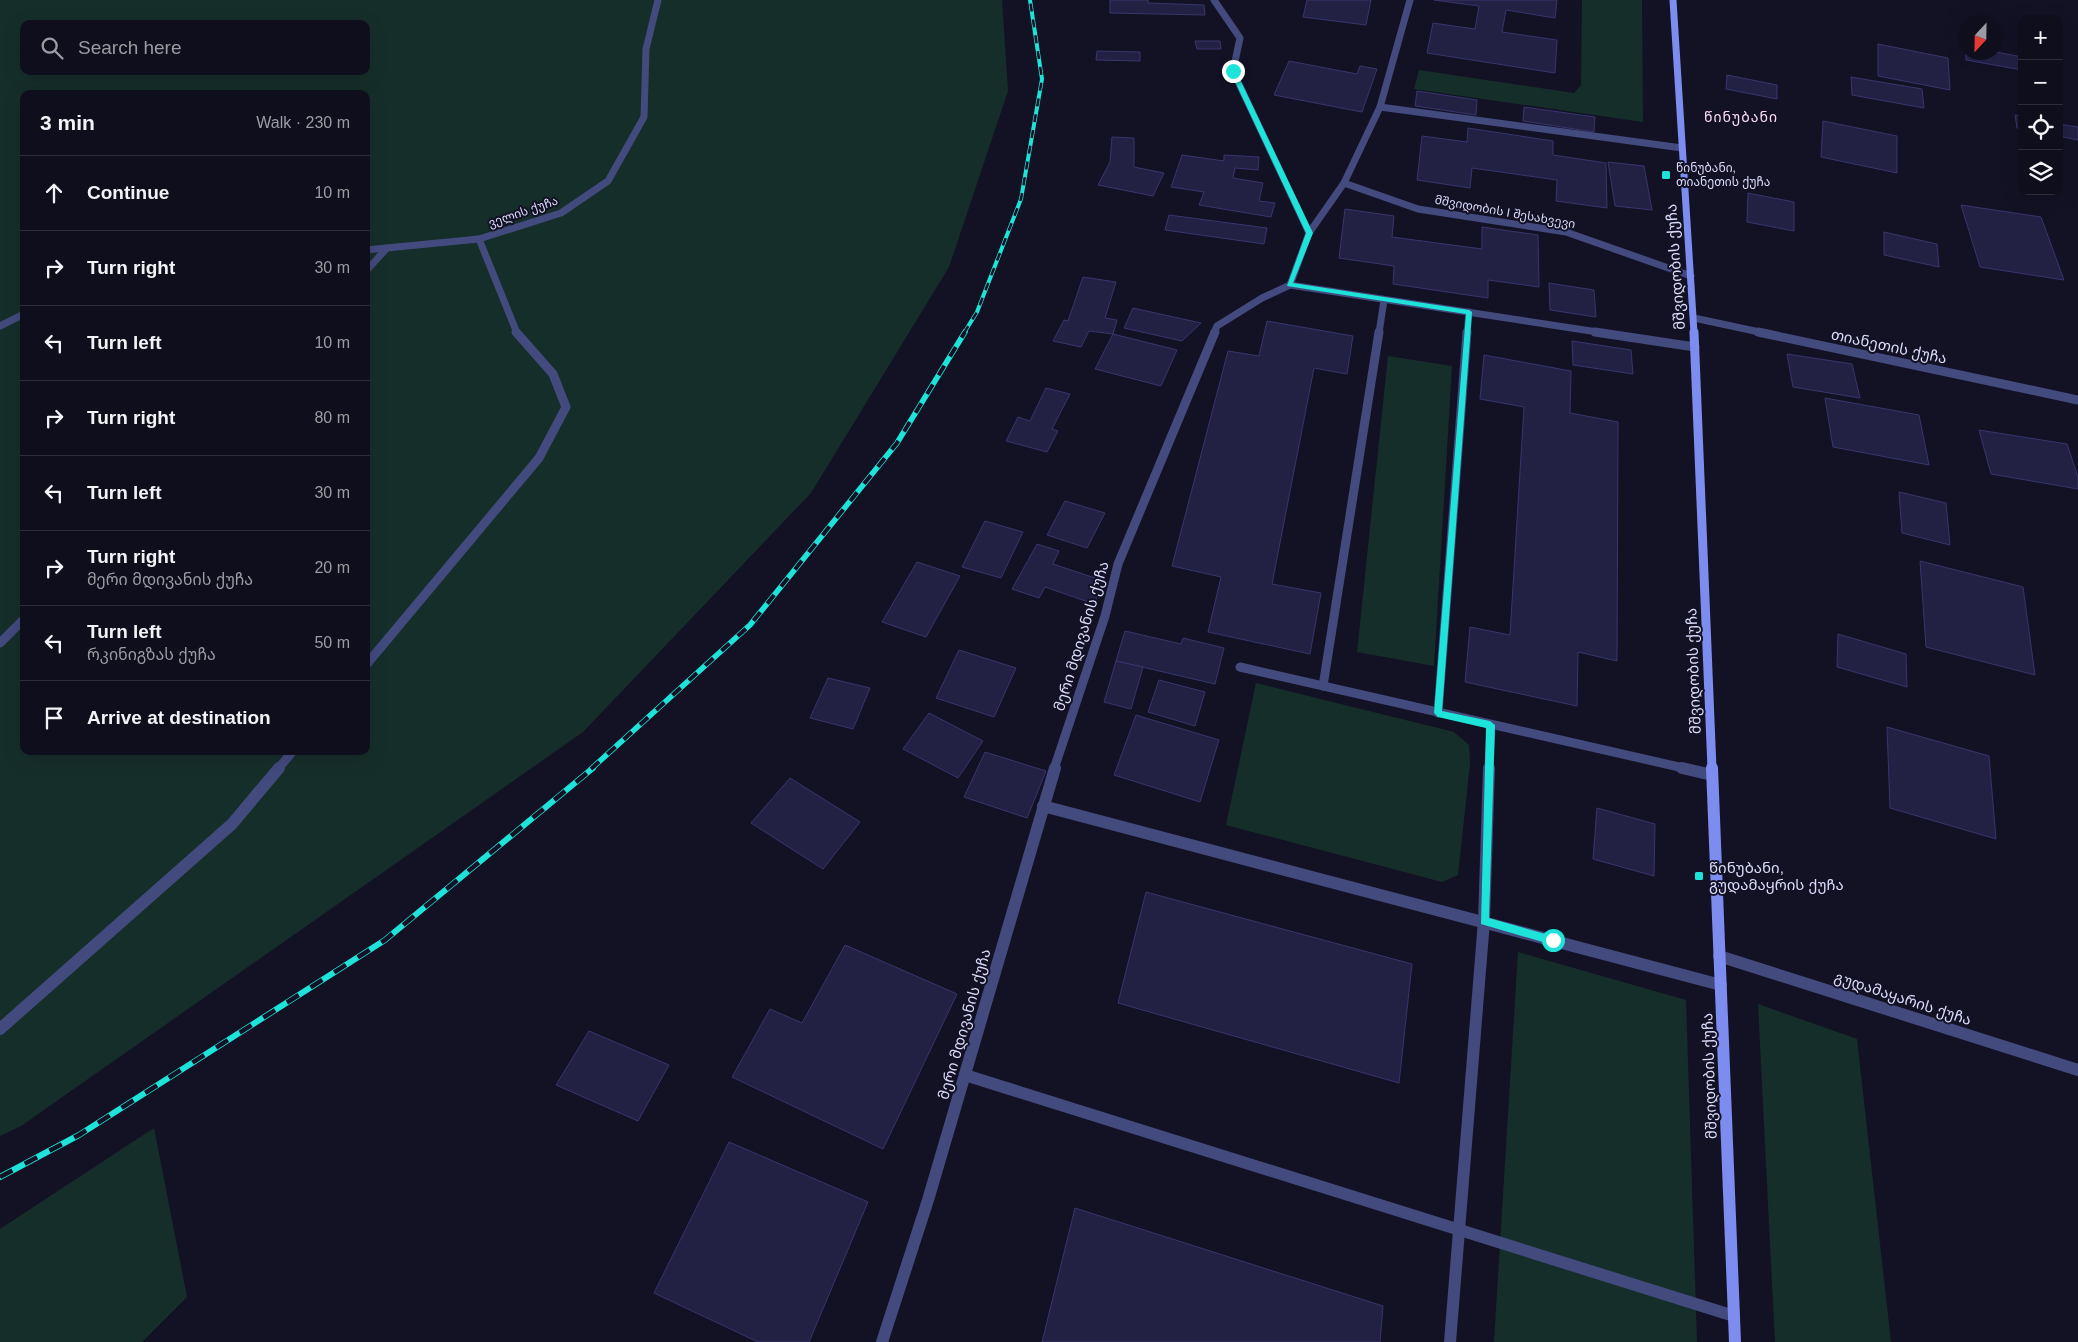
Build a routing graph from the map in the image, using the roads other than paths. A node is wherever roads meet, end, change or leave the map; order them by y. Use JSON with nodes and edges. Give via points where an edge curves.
{"nodes":[{"id":1,"x":658,"y":0,"type":"edge"},
{"id":2,"x":1214,"y":0,"type":"edge"},
{"id":3,"x":1410,"y":0,"type":"edge"},
{"id":4,"x":1672,"y":0,"type":"edge"},
{"id":5,"x":1380,"y":108,"type":"junction"},
{"id":6,"x":1682,"y":148,"type":"junction"},
{"id":7,"x":1344,"y":183,"type":"junction"},
{"id":8,"x":1310,"y":233,"type":"junction"},
{"id":9,"x":479,"y":238,"type":"junction"},
{"id":10,"x":387,"y":248,"type":"junction"},
{"id":11,"x":370,"y":250,"type":"edge"},
{"id":12,"x":370,"y":267,"type":"edge"},
{"id":13,"x":1691,"y":276,"type":"junction"},
{"id":14,"x":1290,"y":285,"type":"junction"},
{"id":15,"x":1384,"y":300,"type":"junction"},
{"id":16,"x":1469,"y":312,"type":"junction"},
{"id":17,"x":20,"y":316,"type":"edge"},
{"id":18,"x":1694,"y":318,"type":"junction"},
{"id":19,"x":0,"y":326,"type":"edge"},
{"id":20,"x":1695,"y":347,"type":"junction"},
{"id":21,"x":2078,"y":400,"type":"edge"},
{"id":22,"x":20,"y":623,"type":"edge"},
{"id":23,"x":0,"y":643,"type":"edge"},
{"id":24,"x":370,"y":659,"type":"edge"},
{"id":25,"x":1240,"y":667,"type":"dead end"},
{"id":26,"x":1323,"y":686,"type":"junction"},
{"id":27,"x":1438,"y":713,"type":"junction"},
{"id":28,"x":1490,"y":725,"type":"junction"},
{"id":29,"x":290,"y":755,"type":"edge"},
{"id":30,"x":1712,"y":775,"type":"junction"},
{"id":31,"x":1043,"y":806,"type":"junction"},
{"id":32,"x":1484,"y":921,"type":"junction"},
{"id":33,"x":1719,"y":956,"type":"junction"},
{"id":34,"x":1721,"y":985,"type":"junction"},
{"id":35,"x":0,"y":1029,"type":"edge"},
{"id":36,"x":2078,"y":1070,"type":"edge"},
{"id":37,"x":965,"y":1075,"type":"junction"},
{"id":38,"x":1459,"y":1230,"type":"junction"},
{"id":39,"x":1734,"y":1316,"type":"junction"},
{"id":40,"x":882,"y":1342,"type":"edge"},
{"id":41,"x":1450,"y":1342,"type":"edge"},
{"id":42,"x":1735,"y":1342,"type":"edge"}],
"edges":[{"from":1,"to":9,"type":"street","name":"ველის ქუჩა","via":[[646,49],[644,117],[608,181],[561,213]]},
{"from":2,"to":8,"type":"street","via":[[1240,38],[1233,71]]},
{"from":3,"to":5,"type":"street"},
{"from":4,"to":6,"type":"street","name":"მშვიდობის ქუჩა"},
{"from":5,"to":6,"type":"street"},
{"from":5,"to":7,"type":"street"},
{"from":6,"to":13,"type":"street","name":"მშვიდობის ქუჩა"},
{"from":7,"to":8,"type":"street"},
{"from":7,"to":13,"type":"street","name":"მშვიდობის I შესახვევი","via":[[1418,209],[1566,232]]},
{"from":8,"to":14,"type":"street"},
{"from":9,"to":10,"type":"street","name":"ველის ქუჩა"},
{"from":9,"to":24,"type":"street","via":[[514,330],[553,374],[566,407],[539,458]]},
{"from":10,"to":11,"type":"street","name":"ველის ქუჩა"},
{"from":10,"to":12,"type":"street"},
{"from":13,"to":18,"type":"street","name":"მშვიდობის ქუჩა"},
{"from":14,"to":15,"type":"street"},
{"from":14,"to":31,"type":"street","name":"მერი მდივანის ქუჩა","via":[[1216,326],[1118,564],[1105,616]]},
{"from":15,"to":16,"type":"street"},
{"from":15,"to":26,"type":"street"},
{"from":16,"to":20,"type":"street"},
{"from":16,"to":27,"type":"street"},
{"from":17,"to":19,"type":"street"},
{"from":18,"to":20,"type":"street","name":"მშვიდობის ქუჩა"},
{"from":18,"to":21,"type":"street","name":"თიანეთის ქუჩა"},
{"from":20,"to":30,"type":"street","name":"მშვიდობის ქუჩა"},
{"from":22,"to":23,"type":"street"},
{"from":25,"to":26,"type":"street"},
{"from":26,"to":27,"type":"street"},
{"from":27,"to":28,"type":"street"},
{"from":28,"to":30,"type":"street"},
{"from":28,"to":32,"type":"street"},
{"from":29,"to":35,"type":"street","via":[[232,824]]},
{"from":30,"to":33,"type":"street","name":"მშვიდობის ქუჩა"},
{"from":31,"to":32,"type":"street"},
{"from":31,"to":37,"type":"street","name":"მერი მდივანის ქუჩა"},
{"from":32,"to":34,"type":"street"},
{"from":32,"to":38,"type":"street"},
{"from":33,"to":34,"type":"street","name":"მშვიდობის ქუჩა"},
{"from":33,"to":36,"type":"street","name":"გუდამაყარის ქუჩა"},
{"from":34,"to":39,"type":"street","name":"მშვიდობის ქუჩა"},
{"from":37,"to":38,"type":"street"},
{"from":37,"to":40,"type":"street","name":"მერი მდივანის ქუჩა"},
{"from":38,"to":39,"type":"street"},
{"from":38,"to":41,"type":"street"},
{"from":39,"to":42,"type":"street","name":"მშვიდობის ქუჩა"}]}
